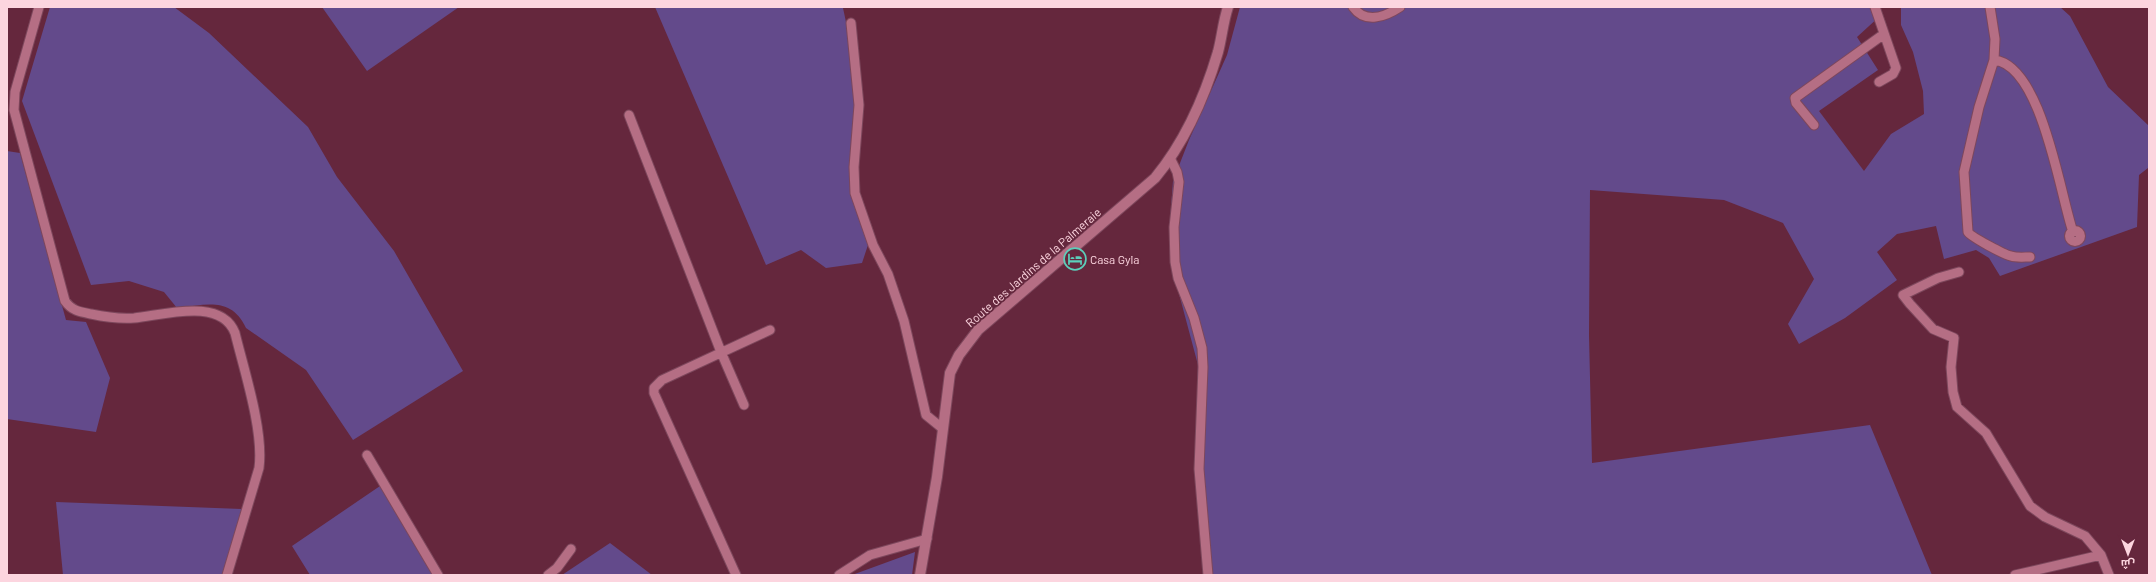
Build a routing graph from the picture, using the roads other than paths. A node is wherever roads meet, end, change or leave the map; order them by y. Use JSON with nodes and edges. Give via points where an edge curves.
{"nodes":[{"id":1,"x":39,"y":7,"type":"edge"},
{"id":2,"x":1228,"y":7,"type":"edge"},
{"id":3,"x":1353,"y":7,"type":"edge"},
{"id":4,"x":1400,"y":7,"type":"edge"},
{"id":5,"x":1875,"y":7,"type":"edge"},
{"id":6,"x":1990,"y":7,"type":"edge"},
{"id":7,"x":851,"y":23,"type":"dead end"},
{"id":8,"x":1884,"y":34,"type":"junction"},
{"id":9,"x":1994,"y":60,"type":"junction"},
{"id":10,"x":1879,"y":82,"type":"dead end"},
{"id":11,"x":629,"y":115,"type":"dead end"},
{"id":12,"x":1814,"y":125,"type":"dead end"},
{"id":13,"x":1171,"y":160,"type":"junction"},
{"id":14,"x":2073,"y":232,"type":"dead end"},
{"id":15,"x":2030,"y":257,"type":"dead end"},
{"id":16,"x":1959,"y":272,"type":"dead end"},
{"id":17,"x":770,"y":330,"type":"dead end"},
{"id":18,"x":721,"y":352,"type":"junction"},
{"id":19,"x":744,"y":405,"type":"dead end"},
{"id":20,"x":942,"y":428,"type":"junction"},
{"id":21,"x":367,"y":455,"type":"dead end"},
{"id":22,"x":927,"y":539,"type":"junction"},
{"id":23,"x":571,"y":549,"type":"dead end"},
{"id":24,"x":2101,"y":555,"type":"junction"},
{"id":25,"x":227,"y":575,"type":"edge"},
{"id":26,"x":438,"y":575,"type":"edge"},
{"id":27,"x":548,"y":575,"type":"edge"},
{"id":28,"x":736,"y":575,"type":"edge"},
{"id":29,"x":839,"y":575,"type":"edge"},
{"id":30,"x":920,"y":575,"type":"edge"},
{"id":31,"x":1208,"y":575,"type":"edge"},
{"id":32,"x":2015,"y":575,"type":"edge"},
{"id":33,"x":2109,"y":575,"type":"edge"}],
"edges":[{"from":1,"to":25,"type":"street","via":[[15,92],[14,110],[65,301],[76,311],[102,316],[132,318],[187,311],[208,312],[222,317],[231,324],[235,333],[251,400],[261,458]]},
{"from":2,"to":13,"type":"street","name":"Route des Jardins de la Palmeraie","via":[[1211,74]]},
{"from":3,"to":4,"type":"street","via":[[1367,17],[1376,17]]},
{"from":5,"to":8,"type":"street"},
{"from":6,"to":9,"type":"street","via":[[1995,39]]},
{"from":7,"to":20,"type":"street","via":[[859,105],[854,167],[855,193],[904,320],[926,415]]},
{"from":8,"to":10,"type":"street","via":[[1896,68],[1892,74]]},
{"from":8,"to":12,"type":"street","via":[[1795,98],[1796,103]]},
{"from":9,"to":14,"type":"street","via":[[2004,63],[2017,74],[2039,110]]},
{"from":9,"to":15,"type":"street","via":[[1979,107],[1964,172],[1968,232],[2005,254]]},
{"from":11,"to":18,"type":"street"},
{"from":13,"to":20,"type":"street","name":"Route des Jardins de la Palmeraie","via":[[1155,178],[978,330],[959,355],[950,373]]},
{"from":13,"to":31,"type":"street","via":[[1179,182],[1174,226],[1175,262],[1202,348],[1199,469]]},
{"from":16,"to":24,"type":"street","via":[[1938,278],[1903,295],[1933,329],[1954,338],[1951,367],[1955,402],[1986,433],[2030,506],[2045,517],[2085,536]]},
{"from":17,"to":18,"type":"street"},
{"from":18,"to":19,"type":"street"},
{"from":18,"to":28,"type":"street","via":[[657,383],[654,393]]},
{"from":20,"to":22,"type":"street","name":"Route des Jardins de la Palmeraie"},
{"from":21,"to":26,"type":"street"},
{"from":22,"to":29,"type":"street","via":[[870,555]]},
{"from":22,"to":30,"type":"street","name":"Route des Jardins de la Palmeraie"},
{"from":23,"to":27,"type":"street","via":[[557,568]]},
{"from":24,"to":32,"type":"street"},
{"from":24,"to":33,"type":"street"}]}
